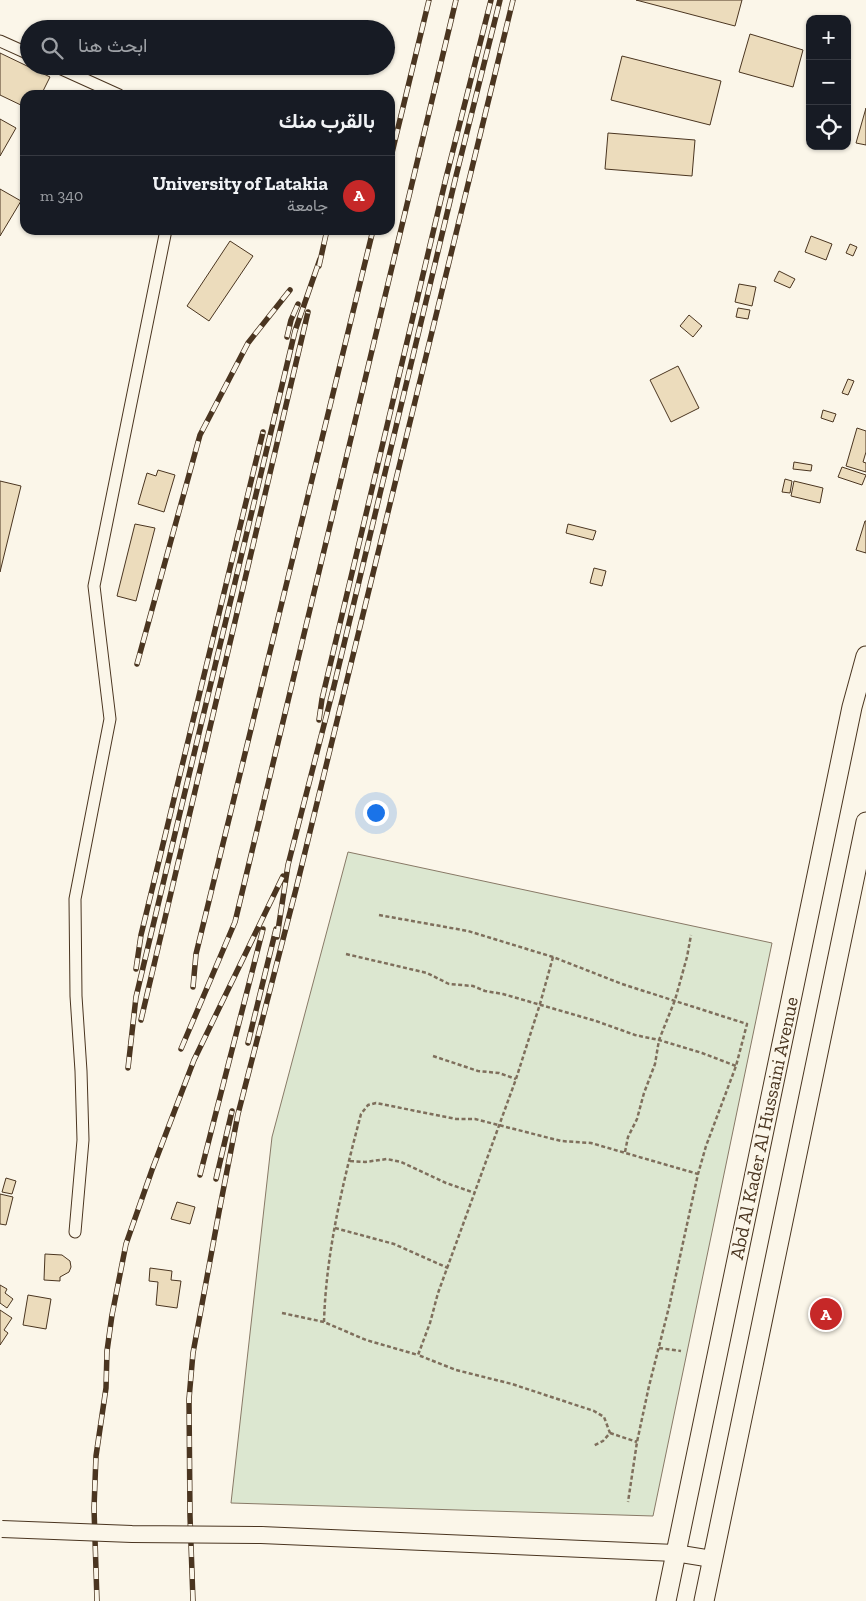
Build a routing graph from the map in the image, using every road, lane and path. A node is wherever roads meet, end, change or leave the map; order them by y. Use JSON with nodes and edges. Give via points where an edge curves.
{"nodes":[{"id":1,"x":0,"y":41,"type":"edge"},
{"id":2,"x":20,"y":50,"type":"edge"},
{"id":3,"x":75,"y":75,"type":"edge"},
{"id":4,"x":108,"y":90,"type":"edge"},
{"id":5,"x":165,"y":235,"type":"edge"},
{"id":6,"x":866,"y":656,"type":"edge"},
{"id":7,"x":866,"y":822,"type":"edge"},
{"id":8,"x":379,"y":915,"type":"dead end"},
{"id":9,"x":690,"y":935,"type":"dead end"},
{"id":10,"x":346,"y":954,"type":"dead end"},
{"id":11,"x":553,"y":956,"type":"junction"},
{"id":12,"x":675,"y":1000,"type":"junction"},
{"id":13,"x":540,"y":1004,"type":"junction"},
{"id":14,"x":659,"y":1040,"type":"junction"},
{"id":15,"x":432,"y":1056,"type":"dead end"},
{"id":16,"x":736,"y":1066,"type":"junction"},
{"id":17,"x":516,"y":1079,"type":"junction"},
{"id":18,"x":499,"y":1126,"type":"junction"},
{"id":19,"x":624,"y":1152,"type":"junction"},
{"id":20,"x":350,"y":1161,"type":"junction"},
{"id":21,"x":698,"y":1174,"type":"junction"},
{"id":22,"x":476,"y":1193,"type":"junction"},
{"id":23,"x":335,"y":1228,"type":"junction"},
{"id":24,"x":75,"y":1232,"type":"dead end"},
{"id":25,"x":448,"y":1268,"type":"junction"},
{"id":26,"x":282,"y":1313,"type":"dead end"},
{"id":27,"x":324,"y":1322,"type":"junction"},
{"id":28,"x":659,"y":1348,"type":"junction"},
{"id":29,"x":681,"y":1352,"type":"dead end"},
{"id":30,"x":418,"y":1355,"type":"junction"},
{"id":31,"x":610,"y":1434,"type":"junction"},
{"id":32,"x":637,"y":1442,"type":"junction"},
{"id":33,"x":593,"y":1446,"type":"dead end"},
{"id":34,"x":628,"y":1502,"type":"dead end"},
{"id":35,"x":1,"y":1529,"type":"edge"},
{"id":36,"x":675,"y":1553,"type":"junction"},
{"id":37,"x":712,"y":1559,"type":"junction"},
{"id":38,"x":666,"y":1601,"type":"edge"},
{"id":39,"x":704,"y":1601,"type":"edge"}],
"edges":[{"from":1,"to":2,"type":"street"},
{"from":3,"to":4,"type":"street"},
{"from":5,"to":24,"type":"street","via":[[94,586],[110,719],[75,899],[83,1140]]},
{"from":6,"to":36,"type":"main road","name":"Abd Al Kader Al Hussaini Avenue","via":[[850,717]]},
{"from":7,"to":37,"type":"main road","name":"Abd Al Kader Al Hussaini Avenue"},
{"from":8,"to":11,"type":"path","via":[[468,931]]},
{"from":9,"to":12,"type":"path"},
{"from":10,"to":13,"type":"path","via":[[426,973],[449,984],[473,986]]},
{"from":11,"to":12,"type":"path","via":[[622,984]]},
{"from":11,"to":13,"type":"path"},
{"from":12,"to":14,"type":"path"},
{"from":12,"to":16,"type":"path","via":[[747,1024]]},
{"from":13,"to":14,"type":"path"},
{"from":13,"to":17,"type":"path"},
{"from":14,"to":16,"type":"path"},
{"from":14,"to":19,"type":"path","via":[[638,1119]]},
{"from":15,"to":17,"type":"path"},
{"from":16,"to":21,"type":"path"},
{"from":17,"to":18,"type":"path"},
{"from":18,"to":19,"type":"path"},
{"from":18,"to":20,"type":"path","via":[[376,1103],[368,1105],[362,1114]]},
{"from":18,"to":22,"type":"path"},
{"from":19,"to":21,"type":"path"},
{"from":20,"to":22,"type":"path","via":[[387,1159],[400,1162]]},
{"from":20,"to":23,"type":"path"},
{"from":21,"to":28,"type":"path"},
{"from":22,"to":25,"type":"path"},
{"from":23,"to":25,"type":"path","via":[[394,1244]]},
{"from":23,"to":27,"type":"path","via":[[327,1268]]},
{"from":25,"to":30,"type":"path"},
{"from":26,"to":27,"type":"path"},
{"from":27,"to":30,"type":"path","via":[[366,1340]]},
{"from":28,"to":29,"type":"path"},
{"from":28,"to":32,"type":"path"},
{"from":30,"to":31,"type":"path","via":[[456,1370],[512,1384],[594,1411],[604,1418]]},
{"from":31,"to":32,"type":"path"},
{"from":31,"to":33,"type":"path"},
{"from":32,"to":34,"type":"path"},
{"from":35,"to":36,"type":"street","bridge":true,"via":[[261,1535]]},
{"from":36,"to":37,"type":"street"},
{"from":36,"to":38,"type":"main road","name":"Abd Al Kader Al Hussaini Avenue"},
{"from":37,"to":39,"type":"main road","name":"Abd Al Kader Al Hussaini Avenue"}]}
